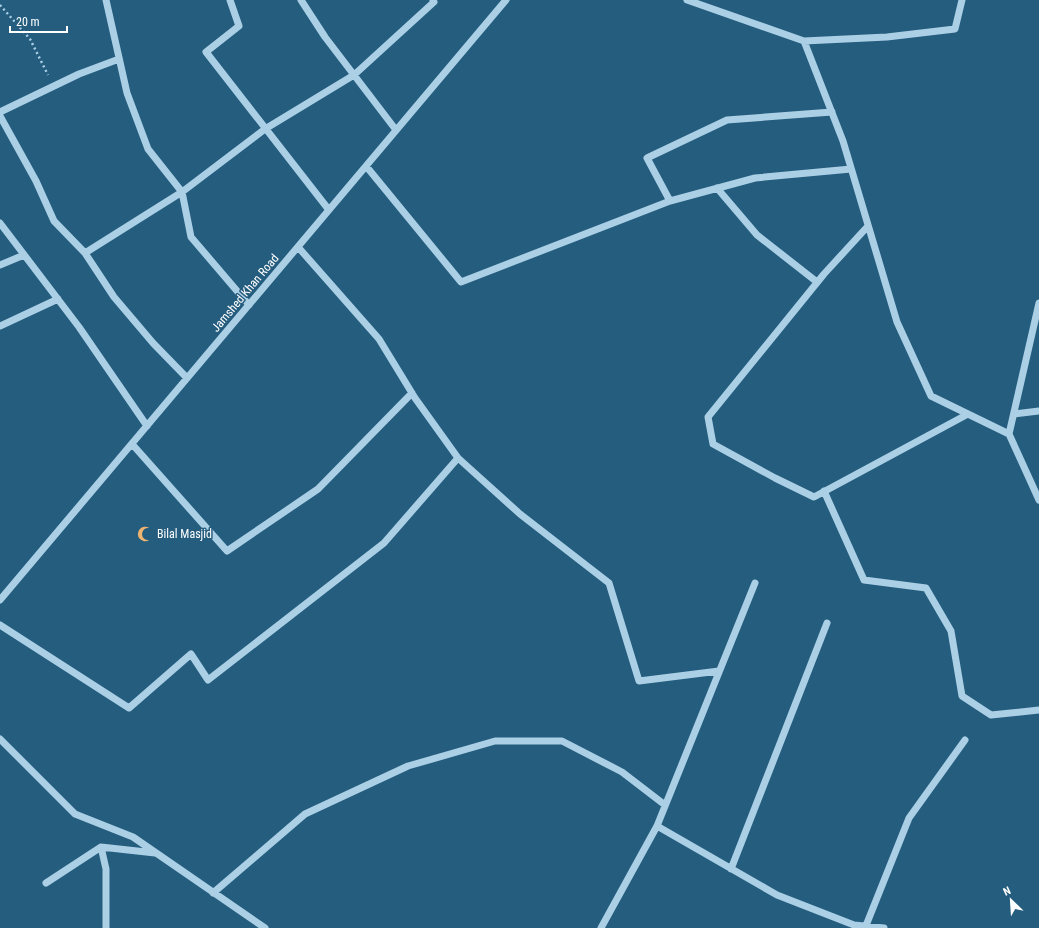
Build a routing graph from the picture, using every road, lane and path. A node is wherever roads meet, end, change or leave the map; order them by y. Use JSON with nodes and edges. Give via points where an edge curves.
{"nodes":[{"id":1,"x":106,"y":0,"type":"edge"},
{"id":2,"x":230,"y":0,"type":"edge"},
{"id":3,"x":301,"y":0,"type":"edge"},
{"id":4,"x":433,"y":0,"type":"edge"},
{"id":5,"x":506,"y":0,"type":"edge"},
{"id":6,"x":687,"y":0,"type":"edge"},
{"id":7,"x":962,"y":0,"type":"edge"},
{"id":8,"x":0,"y":5,"type":"edge"},
{"id":9,"x":804,"y":41,"type":"junction"},
{"id":10,"x":119,"y":59,"type":"junction"},
{"id":11,"x":354,"y":75,"type":"junction"},
{"id":12,"x":53,"y":86,"type":"junction"},
{"id":13,"x":0,"y":112,"type":"edge"},
{"id":14,"x":832,"y":112,"type":"junction"},
{"id":15,"x":0,"y":116,"type":"edge"},
{"id":16,"x":265,"y":129,"type":"junction"},
{"id":17,"x":396,"y":130,"type":"junction"},
{"id":18,"x":366,"y":166,"type":"junction"},
{"id":19,"x":851,"y":169,"type":"junction"},
{"id":20,"x":717,"y":188,"type":"junction"},
{"id":21,"x":182,"y":192,"type":"junction"},
{"id":22,"x":670,"y":201,"type":"junction"},
{"id":23,"x":328,"y":210,"type":"junction"},
{"id":24,"x":0,"y":223,"type":"edge"},
{"id":25,"x":868,"y":226,"type":"junction"},
{"id":26,"x":298,"y":247,"type":"junction"},
{"id":27,"x":84,"y":253,"type":"junction"},
{"id":28,"x":24,"y":255,"type":"junction"},
{"id":29,"x":0,"y":265,"type":"edge"},
{"id":30,"x":817,"y":282,"type":"junction"},
{"id":31,"x":58,"y":299,"type":"junction"},
{"id":32,"x":1039,"y":303,"type":"edge"},
{"id":33,"x":249,"y":305,"type":"junction"},
{"id":34,"x":0,"y":326,"type":"edge"},
{"id":35,"x":187,"y":378,"type":"junction"},
{"id":36,"x":412,"y":393,"type":"junction"},
{"id":37,"x":1039,"y":411,"type":"edge"},
{"id":38,"x":968,"y":414,"type":"junction"},
{"id":39,"x":1014,"y":414,"type":"junction"},
{"id":40,"x":147,"y":426,"type":"junction"},
{"id":41,"x":1010,"y":434,"type":"junction"},
{"id":42,"x":132,"y":444,"type":"junction"},
{"id":43,"x":458,"y":458,"type":"junction"},
{"id":44,"x":824,"y":491,"type":"junction"},
{"id":45,"x":1039,"y":500,"type":"edge"},
{"id":46,"x":755,"y":583,"type":"dead end"},
{"id":47,"x":0,"y":600,"type":"edge"},
{"id":48,"x":827,"y":623,"type":"dead end"},
{"id":49,"x":0,"y":625,"type":"edge"},
{"id":50,"x":720,"y":671,"type":"junction"},
{"id":51,"x":1039,"y":710,"type":"edge"},
{"id":52,"x":0,"y":739,"type":"edge"},
{"id":53,"x":965,"y":740,"type":"dead end"},
{"id":54,"x":665,"y":805,"type":"junction"},
{"id":55,"x":657,"y":826,"type":"junction"},
{"id":56,"x":101,"y":847,"type":"junction"},
{"id":57,"x":156,"y":853,"type":"junction"},
{"id":58,"x":731,"y":869,"type":"junction"},
{"id":59,"x":46,"y":883,"type":"dead end"},
{"id":60,"x":213,"y":893,"type":"junction"},
{"id":61,"x":865,"y":927,"type":"edge"},
{"id":62,"x":106,"y":928,"type":"edge"},
{"id":63,"x":265,"y":928,"type":"edge"},
{"id":64,"x":601,"y":928,"type":"edge"},
{"id":65,"x":884,"y":928,"type":"edge"}],
"edges":[{"from":1,"to":10,"type":"street"},
{"from":2,"to":16,"type":"street","via":[[239,26],[206,52]]},
{"from":3,"to":11,"type":"street"},
{"from":4,"to":11,"type":"street","via":[[434,2]]},
{"from":5,"to":17,"type":"street","name":"Jamshed Khan Road"},
{"from":6,"to":9,"type":"street"},
{"from":7,"to":9,"type":"street","via":[[955,29],[887,37]]},
{"from":8,"to":12,"type":"path","via":[[30,39]]},
{"from":9,"to":14,"type":"street"},
{"from":10,"to":12,"type":"street"},
{"from":10,"to":21,"type":"street","via":[[127,93],[148,149]]},
{"from":11,"to":16,"type":"street"},
{"from":11,"to":17,"type":"street"},
{"from":12,"to":13,"type":"street"},
{"from":14,"to":19,"type":"street"},
{"from":14,"to":22,"type":"street","via":[[727,120],[647,158]]},
{"from":15,"to":27,"type":"street","via":[[36,181],[54,221]]},
{"from":16,"to":21,"type":"street"},
{"from":16,"to":23,"type":"street"},
{"from":17,"to":18,"type":"street","name":"Jamshed Khan Road"},
{"from":18,"to":22,"type":"street","via":[[461,282]]},
{"from":18,"to":23,"type":"street","name":"Jamshed Khan Road"},
{"from":19,"to":20,"type":"street","via":[[755,178]]},
{"from":19,"to":25,"type":"street"},
{"from":20,"to":22,"type":"street"},
{"from":20,"to":30,"type":"street","via":[[757,235]]},
{"from":21,"to":27,"type":"street"},
{"from":21,"to":33,"type":"street","via":[[191,237]]},
{"from":23,"to":26,"type":"street","name":"Jamshed Khan Road"},
{"from":24,"to":28,"type":"street"},
{"from":25,"to":30,"type":"street"},
{"from":25,"to":38,"type":"street","via":[[897,322],[931,396]]},
{"from":26,"to":33,"type":"street","name":"Jamshed Khan Road"},
{"from":26,"to":36,"type":"street","via":[[379,339]]},
{"from":27,"to":35,"type":"street","via":[[114,297]]},
{"from":28,"to":29,"type":"street"},
{"from":28,"to":31,"type":"street"},
{"from":30,"to":44,"type":"street","via":[[708,418],[713,444],[814,497]]},
{"from":31,"to":34,"type":"street"},
{"from":31,"to":40,"type":"street"},
{"from":32,"to":39,"type":"street"},
{"from":33,"to":35,"type":"street","name":"Jamshed Khan Road"},
{"from":35,"to":40,"type":"street","name":"Jamshed Khan Road"},
{"from":36,"to":42,"type":"street","via":[[318,489],[227,551]]},
{"from":36,"to":43,"type":"street"},
{"from":37,"to":39,"type":"street"},
{"from":38,"to":41,"type":"street"},
{"from":38,"to":44,"type":"street"},
{"from":39,"to":41,"type":"street"},
{"from":40,"to":42,"type":"street","name":"Jamshed Khan Road"},
{"from":41,"to":45,"type":"street"},
{"from":42,"to":47,"type":"street","name":"Jamshed Khan Road"},
{"from":43,"to":49,"type":"street","via":[[384,543],[208,680],[191,654],[129,708]]},
{"from":43,"to":50,"type":"street","via":[[520,514],[609,583],[639,681]]},
{"from":44,"to":51,"type":"street","via":[[864,580],[926,588],[951,632],[962,696],[990,716]]},
{"from":46,"to":50,"type":"street"},
{"from":48,"to":58,"type":"street"},
{"from":50,"to":54,"type":"street"},
{"from":52,"to":57,"type":"street","via":[[75,814],[133,837]]},
{"from":53,"to":61,"type":"street","via":[[909,818]]},
{"from":54,"to":55,"type":"street"},
{"from":54,"to":60,"type":"street","via":[[622,772],[562,741],[495,741],[408,766],[305,814]]},
{"from":55,"to":58,"type":"street"},
{"from":55,"to":64,"type":"street"},
{"from":56,"to":57,"type":"street"},
{"from":56,"to":59,"type":"street"},
{"from":56,"to":62,"type":"street","via":[[106,869]]},
{"from":57,"to":60,"type":"street"},
{"from":58,"to":61,"type":"street","via":[[777,895]]},
{"from":60,"to":63,"type":"street"},
{"from":61,"to":65,"type":"street"}]}
